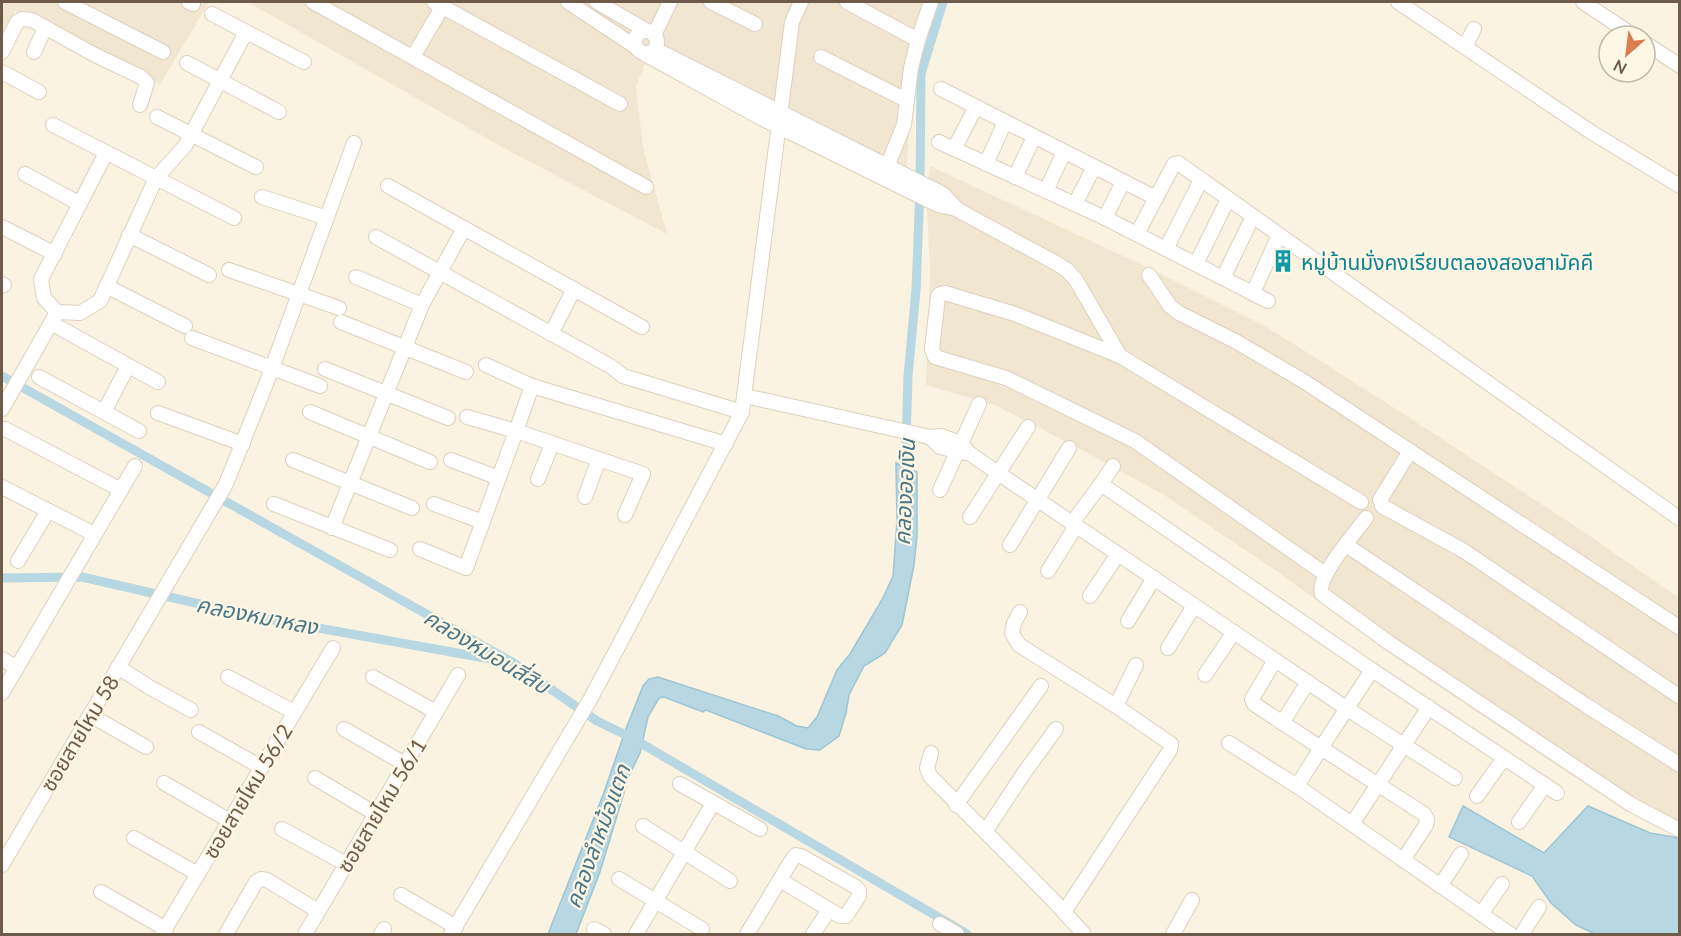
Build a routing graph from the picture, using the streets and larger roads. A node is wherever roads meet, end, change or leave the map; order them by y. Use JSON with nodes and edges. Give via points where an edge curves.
{"nodes":[{"id":1,"x":65,"y":2,"type":"edge"},
{"id":2,"x":313,"y":2,"type":"edge"},
{"id":3,"x":568,"y":2,"type":"edge"},
{"id":4,"x":597,"y":2,"type":"edge"},
{"id":5,"x":670,"y":2,"type":"edge"},
{"id":6,"x":711,"y":2,"type":"edge"},
{"id":7,"x":801,"y":2,"type":"edge"},
{"id":8,"x":847,"y":2,"type":"edge"},
{"id":9,"x":931,"y":2,"type":"edge"},
{"id":10,"x":1398,"y":2,"type":"edge"},
{"id":11,"x":1583,"y":2,"type":"edge"},
{"id":12,"x":440,"y":3,"type":"edge"},
{"id":13,"x":212,"y":15,"type":"dead end"},
{"id":14,"x":755,"y":24,"type":"dead end"},
{"id":15,"x":1616,"y":24,"type":"edge"},
{"id":16,"x":45,"y":28,"type":"junction"},
{"id":17,"x":1474,"y":29,"type":"dead end"},
{"id":18,"x":246,"y":32,"type":"junction"},
{"id":19,"x":651,"y":33,"type":"junction"},
{"id":20,"x":918,"y":40,"type":"junction"},
{"id":21,"x":1464,"y":47,"type":"junction"},
{"id":22,"x":645,"y":50,"type":"junction"},
{"id":23,"x":1657,"y":51,"type":"edge"},
{"id":24,"x":2,"y":52,"type":"edge"},
{"id":25,"x":33,"y":52,"type":"dead end"},
{"id":26,"x":163,"y":52,"type":"dead end"},
{"id":27,"x":412,"y":57,"type":"junction"},
{"id":28,"x":821,"y":57,"type":"dead end"},
{"id":29,"x":304,"y":62,"type":"dead end"},
{"id":30,"x":187,"y":63,"type":"dead end"},
{"id":31,"x":1680,"y":66,"type":"edge"},
{"id":32,"x":2,"y":72,"type":"edge"},
{"id":33,"x":220,"y":81,"type":"junction"},
{"id":34,"x":941,"y":89,"type":"dead end"},
{"id":35,"x":39,"y":92,"type":"dead end"},
{"id":36,"x":906,"y":100,"type":"junction"},
{"id":37,"x":620,"y":104,"type":"dead end"},
{"id":38,"x":140,"y":105,"type":"dead end"},
{"id":39,"x":976,"y":107,"type":"junction"},
{"id":40,"x":279,"y":112,"type":"dead end"},
{"id":41,"x":157,"y":117,"type":"dead end"},
{"id":42,"x":779,"y":119,"type":"junction"},
{"id":43,"x":1005,"y":122,"type":"junction"},
{"id":44,"x":53,"y":126,"type":"dead end"},
{"id":45,"x":191,"y":135,"type":"junction"},
{"id":46,"x":1035,"y":137,"type":"junction"},
{"id":47,"x":939,"y":142,"type":"dead end"},
{"id":48,"x":354,"y":143,"type":"dead end"},
{"id":49,"x":954,"y":149,"type":"junction"},
{"id":50,"x":1064,"y":152,"type":"junction"},
{"id":51,"x":106,"y":153,"type":"junction"},
{"id":52,"x":986,"y":164,"type":"junction"},
{"id":53,"x":256,"y":167,"type":"dead end"},
{"id":54,"x":1094,"y":167,"type":"junction"},
{"id":55,"x":885,"y":172,"type":"junction"},
{"id":56,"x":25,"y":174,"type":"dead end"},
{"id":57,"x":1016,"y":177,"type":"junction"},
{"id":58,"x":156,"y":178,"type":"junction"},
{"id":59,"x":1201,"y":180,"type":"junction"},
{"id":60,"x":1123,"y":182,"type":"junction"},
{"id":61,"x":388,"y":186,"type":"dead end"},
{"id":62,"x":1680,"y":186,"type":"edge"},
{"id":63,"x":646,"y":187,"type":"dead end"},
{"id":64,"x":1046,"y":191,"type":"junction"},
{"id":65,"x":262,"y":197,"type":"dead end"},
{"id":66,"x":1156,"y":198,"type":"junction"},
{"id":67,"x":1228,"y":199,"type":"junction"},
{"id":68,"x":80,"y":204,"type":"junction"},
{"id":69,"x":1075,"y":204,"type":"junction"},
{"id":70,"x":1253,"y":216,"type":"junction"},
{"id":71,"x":234,"y":218,"type":"dead end"},
{"id":72,"x":327,"y":218,"type":"junction"},
{"id":73,"x":1105,"y":218,"type":"junction"},
{"id":74,"x":2,"y":227,"type":"edge"},
{"id":75,"x":464,"y":228,"type":"junction"},
{"id":76,"x":1137,"y":234,"type":"junction"},
{"id":77,"x":129,"y":235,"type":"junction"},
{"id":78,"x":1279,"y":236,"type":"junction"},
{"id":79,"x":376,"y":237,"type":"dead end"},
{"id":80,"x":1166,"y":249,"type":"junction"},
{"id":81,"x":54,"y":254,"type":"junction"},
{"id":82,"x":1196,"y":264,"type":"junction"},
{"id":83,"x":229,"y":270,"type":"dead end"},
{"id":84,"x":440,"y":272,"type":"junction"},
{"id":85,"x":209,"y":274,"type":"dead end"},
{"id":86,"x":1149,"y":275,"type":"dead end"},
{"id":87,"x":356,"y":277,"type":"dead end"},
{"id":88,"x":1223,"y":278,"type":"junction"},
{"id":89,"x":106,"y":286,"type":"junction"},
{"id":90,"x":574,"y":289,"type":"junction"},
{"id":91,"x":1252,"y":293,"type":"junction"},
{"id":92,"x":299,"y":294,"type":"junction"},
{"id":93,"x":1268,"y":301,"type":"dead end"},
{"id":94,"x":422,"y":305,"type":"junction"},
{"id":95,"x":54,"y":318,"type":"junction"},
{"id":96,"x":642,"y":327,"type":"dead end"},
{"id":97,"x":551,"y":334,"type":"junction"},
{"id":98,"x":404,"y":348,"type":"junction"},
{"id":99,"x":1120,"y":356,"type":"junction"},
{"id":100,"x":486,"y":365,"type":"dead end"},
{"id":101,"x":128,"y":366,"type":"junction"},
{"id":102,"x":272,"y":368,"type":"junction"},
{"id":103,"x":325,"y":369,"type":"dead end"},
{"id":104,"x":466,"y":372,"type":"dead end"},
{"id":105,"x":39,"y":377,"type":"dead end"},
{"id":106,"x":158,"y":381,"type":"dead end"},
{"id":107,"x":320,"y":386,"type":"dead end"},
{"id":108,"x":532,"y":386,"type":"junction"},
{"id":109,"x":386,"y":393,"type":"junction"},
{"id":110,"x":745,"y":396,"type":"junction"},
{"id":111,"x":979,"y":404,"type":"dead end"},
{"id":112,"x":4,"y":405,"type":"edge"},
{"id":113,"x":104,"y":412,"type":"junction"},
{"id":114,"x":310,"y":412,"type":"dead end"},
{"id":115,"x":742,"y":412,"type":"junction"},
{"id":116,"x":158,"y":413,"type":"dead end"},
{"id":117,"x":467,"y":417,"type":"dead end"},
{"id":118,"x":448,"y":418,"type":"dead end"},
{"id":119,"x":1029,"y":427,"type":"dead end"},
{"id":120,"x":5,"y":429,"type":"dead end"},
{"id":121,"x":139,"y":431,"type":"dead end"},
{"id":122,"x":516,"y":431,"type":"junction"},
{"id":123,"x":368,"y":436,"type":"junction"},
{"id":124,"x":243,"y":444,"type":"junction"},
{"id":125,"x":552,"y":444,"type":"junction"},
{"id":126,"x":726,"y":444,"type":"junction"},
{"id":127,"x":1069,"y":448,"type":"dead end"},
{"id":128,"x":962,"y":449,"type":"junction"},
{"id":129,"x":1410,"y":451,"type":"junction"},
{"id":130,"x":599,"y":459,"type":"junction"},
{"id":131,"x":293,"y":460,"type":"dead end"},
{"id":132,"x":452,"y":460,"type":"dead end"},
{"id":133,"x":430,"y":462,"type":"dead end"},
{"id":134,"x":135,"y":466,"type":"dead end"},
{"id":135,"x":1113,"y":466,"type":"dead end"},
{"id":136,"x":998,"y":473,"type":"junction"},
{"id":137,"x":499,"y":478,"type":"junction"},
{"id":138,"x":538,"y":479,"type":"dead end"},
{"id":139,"x":350,"y":483,"type":"junction"},
{"id":140,"x":1101,"y":484,"type":"junction"},
{"id":141,"x":2,"y":487,"type":"edge"},
{"id":142,"x":121,"y":490,"type":"junction"},
{"id":143,"x":940,"y":490,"type":"dead end"},
{"id":144,"x":585,"y":497,"type":"dead end"},
{"id":145,"x":1036,"y":499,"type":"junction"},
{"id":146,"x":1361,"y":502,"type":"junction"},
{"id":147,"x":1381,"y":503,"type":"junction"},
{"id":148,"x":274,"y":504,"type":"dead end"},
{"id":149,"x":434,"y":504,"type":"dead end"},
{"id":150,"x":412,"y":507,"type":"dead end"},
{"id":151,"x":48,"y":511,"type":"junction"},
{"id":152,"x":625,"y":515,"type":"dead end"},
{"id":153,"x":970,"y":517,"type":"dead end"},
{"id":154,"x":1366,"y":518,"type":"junction"},
{"id":155,"x":1680,"y":519,"type":"edge"},
{"id":156,"x":483,"y":522,"type":"junction"},
{"id":157,"x":1074,"y":525,"type":"junction"},
{"id":158,"x":332,"y":528,"type":"junction"},
{"id":159,"x":94,"y":534,"type":"junction"},
{"id":160,"x":1010,"y":545,"type":"dead end"},
{"id":161,"x":1346,"y":545,"type":"junction"},
{"id":162,"x":420,"y":549,"type":"dead end"},
{"id":163,"x":390,"y":550,"type":"dead end"},
{"id":164,"x":1118,"y":554,"type":"junction"},
{"id":165,"x":18,"y":561,"type":"dead end"},
{"id":166,"x":1048,"y":571,"type":"dead end"},
{"id":167,"x":1325,"y":574,"type":"junction"},
{"id":168,"x":1154,"y":578,"type":"junction"},
{"id":169,"x":1090,"y":596,"type":"dead end"},
{"id":170,"x":1194,"y":606,"type":"junction"},
{"id":171,"x":1020,"y":612,"type":"dead end"},
{"id":172,"x":1128,"y":621,"type":"dead end"},
{"id":173,"x":1680,"y":628,"type":"edge"},
{"id":174,"x":1234,"y":632,"type":"junction"},
{"id":175,"x":333,"y":648,"type":"dead end"},
{"id":176,"x":1168,"y":648,"type":"dead end"},
{"id":177,"x":2,"y":659,"type":"edge"},
{"id":178,"x":1275,"y":660,"type":"junction"},
{"id":179,"x":1136,"y":665,"type":"dead end"},
{"id":180,"x":118,"y":667,"type":"junction"},
{"id":181,"x":17,"y":668,"type":"junction"},
{"id":182,"x":1372,"y":670,"type":"junction"},
{"id":183,"x":458,"y":675,"type":"dead end"},
{"id":184,"x":1205,"y":675,"type":"dead end"},
{"id":185,"x":228,"y":676,"type":"dead end"},
{"id":186,"x":373,"y":677,"type":"dead end"},
{"id":187,"x":1308,"y":682,"type":"junction"},
{"id":188,"x":1041,"y":686,"type":"dead end"},
{"id":189,"x":2,"y":693,"type":"edge"},
{"id":190,"x":1680,"y":697,"type":"edge"},
{"id":191,"x":1116,"y":706,"type":"junction"},
{"id":192,"x":1429,"y":707,"type":"junction"},
{"id":193,"x":1346,"y":708,"type":"junction"},
{"id":194,"x":191,"y":710,"type":"dead end"},
{"id":195,"x":294,"y":712,"type":"junction"},
{"id":196,"x":436,"y":712,"type":"junction"},
{"id":197,"x":90,"y":715,"type":"junction"},
{"id":198,"x":1282,"y":723,"type":"junction"},
{"id":199,"x":344,"y":729,"type":"dead end"},
{"id":200,"x":1056,"y":729,"type":"dead end"},
{"id":201,"x":199,"y":732,"type":"dead end"},
{"id":202,"x":1229,"y":743,"type":"dead end"},
{"id":203,"x":1405,"y":746,"type":"junction"},
{"id":204,"x":146,"y":747,"type":"dead end"},
{"id":205,"x":1321,"y":748,"type":"junction"},
{"id":206,"x":932,"y":753,"type":"dead end"},
{"id":207,"x":1504,"y":758,"type":"junction"},
{"id":208,"x":405,"y":764,"type":"junction"},
{"id":209,"x":1680,"y":765,"type":"edge"},
{"id":210,"x":261,"y":767,"type":"junction"},
{"id":211,"x":315,"y":778,"type":"dead end"},
{"id":212,"x":1455,"y":778,"type":"dead end"},
{"id":213,"x":164,"y":783,"type":"dead end"},
{"id":214,"x":680,"y":784,"type":"dead end"},
{"id":215,"x":1545,"y":785,"type":"junction"},
{"id":216,"x":1297,"y":786,"type":"junction"},
{"id":217,"x":1379,"y":786,"type":"junction"},
{"id":218,"x":1557,"y":793,"type":"dead end"},
{"id":219,"x":1477,"y":796,"type":"dead end"},
{"id":220,"x":713,"y":803,"type":"junction"},
{"id":221,"x":956,"y":805,"type":"junction"},
{"id":222,"x":376,"y":814,"type":"junction"},
{"id":223,"x":230,"y":821,"type":"junction"},
{"id":224,"x":1519,"y":822,"type":"dead end"},
{"id":225,"x":1352,"y":824,"type":"junction"},
{"id":226,"x":643,"y":826,"type":"dead end"},
{"id":227,"x":282,"y":829,"type":"dead end"},
{"id":228,"x":760,"y":829,"type":"dead end"},
{"id":229,"x":1680,"y":830,"type":"edge"},
{"id":230,"x":985,"y":832,"type":"junction"},
{"id":231,"x":134,"y":838,"type":"dead end"},
{"id":232,"x":684,"y":853,"type":"junction"},
{"id":233,"x":1461,"y":854,"type":"dead end"},
{"id":234,"x":1403,"y":860,"type":"junction"},
{"id":235,"x":346,"y":864,"type":"junction"},
{"id":236,"x":2,"y":865,"type":"edge"},
{"id":237,"x":198,"y":874,"type":"junction"},
{"id":238,"x":619,"y":879,"type":"dead end"},
{"id":239,"x":780,"y":880,"type":"junction"},
{"id":240,"x":730,"y":881,"type":"dead end"},
{"id":241,"x":1502,"y":884,"type":"dead end"},
{"id":242,"x":1440,"y":886,"type":"junction"},
{"id":243,"x":101,"y":892,"type":"dead end"},
{"id":244,"x":401,"y":895,"type":"dead end"},
{"id":245,"x":1192,"y":900,"type":"dead end"},
{"id":246,"x":656,"y":901,"type":"junction"},
{"id":247,"x":1539,"y":907,"type":"dead end"},
{"id":248,"x":829,"y":910,"type":"junction"},
{"id":249,"x":318,"y":911,"type":"junction"},
{"id":250,"x":1064,"y":912,"type":"junction"},
{"id":251,"x":1481,"y":914,"type":"junction"},
{"id":252,"x":940,"y":924,"type":"dead end"},
{"id":253,"x":702,"y":929,"type":"dead end"},
{"id":254,"x":453,"y":931,"type":"edge"},
{"id":255,"x":164,"y":932,"type":"edge"},
{"id":256,"x":226,"y":934,"type":"edge"},
{"id":257,"x":305,"y":934,"type":"edge"},
{"id":258,"x":636,"y":934,"type":"edge"},
{"id":259,"x":747,"y":934,"type":"edge"},
{"id":260,"x":813,"y":934,"type":"edge"},
{"id":261,"x":957,"y":934,"type":"edge"},
{"id":262,"x":1084,"y":934,"type":"edge"},
{"id":263,"x":1173,"y":934,"type":"edge"},
{"id":264,"x":1510,"y":934,"type":"edge"},
{"id":265,"x":1522,"y":934,"type":"edge"}],
"edges":[{"from":1,"to":26,"type":"street"},
{"from":2,"to":27,"type":"street"},
{"from":3,"to":22,"type":"street"},
{"from":4,"to":19,"type":"street"},
{"from":5,"to":19,"type":"street"},
{"from":6,"to":14,"type":"street"},
{"from":7,"to":42,"type":"street","via":[[792,22]]},
{"from":8,"to":20,"type":"street"},
{"from":9,"to":20,"type":"street"},
{"from":10,"to":21,"type":"street"},
{"from":11,"to":15,"type":"street"},
{"from":12,"to":27,"type":"street"},
{"from":12,"to":37,"type":"street"},
{"from":13,"to":18,"type":"street"},
{"from":16,"to":24,"type":"street","via":[[28,19],[19,20]]},
{"from":16,"to":25,"type":"street"},
{"from":16,"to":38,"type":"street","via":[[141,77],[147,83]]},
{"from":17,"to":21,"type":"street"},
{"from":18,"to":29,"type":"street"},
{"from":18,"to":33,"type":"street"},
{"from":19,"to":22,"type":"street","via":[[657,42]]},
{"from":19,"to":22,"type":"street","via":[[637,36]]},
{"from":20,"to":36,"type":"street"},
{"from":21,"to":62,"type":"street"},
{"from":22,"to":42,"type":"street"},
{"from":23,"to":31,"type":"street"},
{"from":27,"to":63,"type":"street"},
{"from":28,"to":36,"type":"street"},
{"from":30,"to":33,"type":"street"},
{"from":32,"to":35,"type":"street"},
{"from":33,"to":40,"type":"street"},
{"from":33,"to":45,"type":"street"},
{"from":34,"to":39,"type":"street"},
{"from":36,"to":55,"type":"street","via":[[904,124]]},
{"from":39,"to":43,"type":"street"},
{"from":39,"to":49,"type":"street"},
{"from":41,"to":45,"type":"street"},
{"from":42,"to":55,"type":"street"},
{"from":42,"to":110,"type":"street"},
{"from":43,"to":46,"type":"street"},
{"from":43,"to":52,"type":"street"},
{"from":44,"to":51,"type":"street"},
{"from":45,"to":53,"type":"street"},
{"from":45,"to":58,"type":"street"},
{"from":46,"to":50,"type":"street"},
{"from":46,"to":57,"type":"street"},
{"from":47,"to":49,"type":"street"},
{"from":48,"to":72,"type":"street","name":"ซอยสายไหม 58"},
{"from":49,"to":52,"type":"street"},
{"from":50,"to":54,"type":"street"},
{"from":50,"to":64,"type":"street"},
{"from":51,"to":58,"type":"street"},
{"from":51,"to":68,"type":"street"},
{"from":52,"to":57,"type":"street"},
{"from":54,"to":60,"type":"street"},
{"from":54,"to":69,"type":"street"},
{"from":55,"to":99,"type":"street","via":[[934,196],[943,194],[958,210],[1067,270]]},
{"from":56,"to":68,"type":"street"},
{"from":57,"to":64,"type":"street"},
{"from":58,"to":71,"type":"street"},
{"from":58,"to":77,"type":"street"},
{"from":59,"to":66,"type":"street","via":[[1176,163]]},
{"from":59,"to":67,"type":"street"},
{"from":59,"to":80,"type":"street"},
{"from":60,"to":66,"type":"street"},
{"from":60,"to":73,"type":"street"},
{"from":61,"to":75,"type":"street"},
{"from":64,"to":69,"type":"street"},
{"from":65,"to":72,"type":"street"},
{"from":66,"to":76,"type":"street"},
{"from":67,"to":70,"type":"street"},
{"from":67,"to":82,"type":"street"},
{"from":68,"to":81,"type":"street"},
{"from":69,"to":73,"type":"street"},
{"from":70,"to":78,"type":"street"},
{"from":70,"to":88,"type":"street"},
{"from":72,"to":92,"type":"street","name":"ซอยสายไหม 58"},
{"from":73,"to":76,"type":"street"},
{"from":74,"to":81,"type":"street"},
{"from":75,"to":84,"type":"street"},
{"from":75,"to":90,"type":"street"},
{"from":76,"to":80,"type":"street"},
{"from":77,"to":85,"type":"street"},
{"from":77,"to":89,"type":"street"},
{"from":78,"to":91,"type":"street"},
{"from":78,"to":155,"type":"street"},
{"from":79,"to":84,"type":"street"},
{"from":80,"to":82,"type":"street"},
{"from":81,"to":95,"type":"street","via":[[41,279],[44,298]]},
{"from":82,"to":88,"type":"street"},
{"from":83,"to":92,"type":"street"},
{"from":84,"to":94,"type":"street"},
{"from":84,"to":97,"type":"street"},
{"from":86,"to":129,"type":"street","via":[[1179,314],[1276,365]]},
{"from":87,"to":94,"type":"street"},
{"from":88,"to":91,"type":"street"},
{"from":89,"to":95,"type":"street","via":[[100,302],[80,314]]},
{"from":89,"to":102,"type":"street","via":[[188,332]]},
{"from":90,"to":96,"type":"street"},
{"from":90,"to":97,"type":"street"},
{"from":91,"to":93,"type":"street"},
{"from":92,"to":98,"type":"street"},
{"from":92,"to":102,"type":"street","name":"ซอยสายไหม 58"},
{"from":94,"to":98,"type":"street"},
{"from":95,"to":101,"type":"street"},
{"from":95,"to":112,"type":"street"},
{"from":97,"to":115,"type":"street","via":[[623,376]]},
{"from":98,"to":104,"type":"street"},
{"from":98,"to":109,"type":"street"},
{"from":99,"to":146,"type":"street"},
{"from":99,"to":167,"type":"street","via":[[1014,314],[945,293],[938,297],[932,349],[935,357],[1006,378],[1135,441]]},
{"from":100,"to":108,"type":"street"},
{"from":101,"to":106,"type":"street"},
{"from":101,"to":113,"type":"street"},
{"from":102,"to":107,"type":"street"},
{"from":102,"to":124,"type":"street","name":"ซอยสายไหม 58"},
{"from":103,"to":109,"type":"street"},
{"from":105,"to":113,"type":"street"},
{"from":108,"to":122,"type":"street"},
{"from":108,"to":126,"type":"street"},
{"from":109,"to":118,"type":"street"},
{"from":109,"to":123,"type":"street"},
{"from":110,"to":115,"type":"street"},
{"from":110,"to":128,"type":"street","via":[[924,436],[940,447]]},
{"from":111,"to":128,"type":"street"},
{"from":113,"to":121,"type":"street"},
{"from":114,"to":123,"type":"street"},
{"from":115,"to":126,"type":"street"},
{"from":116,"to":124,"type":"street"},
{"from":117,"to":122,"type":"street"},
{"from":119,"to":136,"type":"street"},
{"from":120,"to":142,"type":"street"},
{"from":122,"to":125,"type":"street"},
{"from":122,"to":137,"type":"street"},
{"from":123,"to":133,"type":"street"},
{"from":123,"to":139,"type":"street"},
{"from":124,"to":180,"type":"street","name":"ซอยสายไหม 58","via":[[214,508]]},
{"from":125,"to":130,"type":"street"},
{"from":125,"to":138,"type":"street"},
{"from":126,"to":254,"type":"street","via":[[591,698]]},
{"from":127,"to":145,"type":"street"},
{"from":128,"to":136,"type":"street"},
{"from":128,"to":143,"type":"street"},
{"from":129,"to":147,"type":"street"},
{"from":129,"to":173,"type":"street"},
{"from":130,"to":144,"type":"street"},
{"from":130,"to":152,"type":"street","via":[[643,474]]},
{"from":131,"to":139,"type":"street"},
{"from":132,"to":137,"type":"street"},
{"from":134,"to":142,"type":"street"},
{"from":135,"to":140,"type":"street"},
{"from":136,"to":145,"type":"street"},
{"from":136,"to":153,"type":"street"},
{"from":137,"to":156,"type":"street"},
{"from":139,"to":150,"type":"street"},
{"from":139,"to":158,"type":"street"},
{"from":140,"to":157,"type":"street"},
{"from":140,"to":182,"type":"street"},
{"from":141,"to":151,"type":"street"},
{"from":142,"to":159,"type":"street"},
{"from":145,"to":157,"type":"street"},
{"from":145,"to":160,"type":"street"},
{"from":146,"to":147,"type":"street","via":[[1370,497]]},
{"from":146,"to":154,"type":"street","via":[[1360,509]]},
{"from":147,"to":154,"type":"street","via":[[1382,513]]},
{"from":147,"to":190,"type":"street","via":[[1464,551]]},
{"from":148,"to":158,"type":"street"},
{"from":149,"to":156,"type":"street"},
{"from":151,"to":159,"type":"street"},
{"from":151,"to":165,"type":"street"},
{"from":154,"to":161,"type":"street"},
{"from":156,"to":162,"type":"street","via":[[466,568]]},
{"from":157,"to":164,"type":"street"},
{"from":157,"to":166,"type":"street"},
{"from":158,"to":163,"type":"street"},
{"from":159,"to":181,"type":"street"},
{"from":161,"to":167,"type":"street"},
{"from":161,"to":209,"type":"street"},
{"from":164,"to":168,"type":"street"},
{"from":164,"to":169,"type":"street"},
{"from":167,"to":229,"type":"street","via":[[1320,586],[1322,594],[1388,642],[1632,805]]},
{"from":168,"to":170,"type":"street"},
{"from":168,"to":172,"type":"street"},
{"from":170,"to":174,"type":"street"},
{"from":170,"to":176,"type":"street"},
{"from":171,"to":191,"type":"street","via":[[1012,633],[1019,645]]},
{"from":174,"to":178,"type":"street"},
{"from":174,"to":184,"type":"street"},
{"from":175,"to":195,"type":"street","name":"ซอยสายไหม 56/2"},
{"from":177,"to":181,"type":"street"},
{"from":178,"to":187,"type":"street"},
{"from":178,"to":198,"type":"street","via":[[1252,699]]},
{"from":179,"to":191,"type":"street"},
{"from":180,"to":194,"type":"street"},
{"from":180,"to":197,"type":"street","name":"ซอยสายไหม 58"},
{"from":181,"to":189,"type":"street"},
{"from":182,"to":192,"type":"street"},
{"from":182,"to":193,"type":"street"},
{"from":183,"to":196,"type":"street","name":"ซอยสายไหม 56/1"},
{"from":185,"to":195,"type":"street"},
{"from":186,"to":196,"type":"street"},
{"from":187,"to":193,"type":"street"},
{"from":187,"to":198,"type":"street"},
{"from":188,"to":221,"type":"street"},
{"from":191,"to":250,"type":"street","via":[[1166,738],[1170,750]]},
{"from":192,"to":203,"type":"street"},
{"from":192,"to":207,"type":"street"},
{"from":193,"to":203,"type":"street"},
{"from":193,"to":205,"type":"street"},
{"from":195,"to":210,"type":"street","name":"ซอยสายไหม 56/2"},
{"from":196,"to":208,"type":"street","name":"ซอยสายไหม 56/1"},
{"from":197,"to":204,"type":"street"},
{"from":197,"to":236,"type":"street","name":"ซอยสายไหม 58"},
{"from":198,"to":205,"type":"street"},
{"from":199,"to":208,"type":"street"},
{"from":200,"to":230,"type":"street"},
{"from":201,"to":210,"type":"street"},
{"from":202,"to":216,"type":"street"},
{"from":203,"to":212,"type":"street"},
{"from":203,"to":217,"type":"street"},
{"from":205,"to":216,"type":"street"},
{"from":205,"to":217,"type":"street"},
{"from":206,"to":221,"type":"street","via":[[927,768],[930,776]]},
{"from":207,"to":215,"type":"street"},
{"from":207,"to":219,"type":"street"},
{"from":208,"to":222,"type":"street","name":"ซอยสายไหม 56/1"},
{"from":210,"to":223,"type":"street","name":"ซอยสายไหม 56/2"},
{"from":211,"to":222,"type":"street"},
{"from":213,"to":223,"type":"street"},
{"from":214,"to":220,"type":"street"},
{"from":215,"to":218,"type":"street"},
{"from":215,"to":224,"type":"street"},
{"from":216,"to":225,"type":"street"},
{"from":217,"to":225,"type":"street"},
{"from":217,"to":234,"type":"street","via":[[1427,819]]},
{"from":220,"to":228,"type":"street"},
{"from":220,"to":232,"type":"street"},
{"from":221,"to":230,"type":"street"},
{"from":222,"to":235,"type":"street","name":"ซอยสายไหม 56/1"},
{"from":223,"to":237,"type":"street","name":"ซอยสายไหม 56/2"},
{"from":225,"to":234,"type":"street"},
{"from":226,"to":232,"type":"street"},
{"from":227,"to":235,"type":"street"},
{"from":230,"to":250,"type":"street"},
{"from":231,"to":237,"type":"street"},
{"from":232,"to":240,"type":"street"},
{"from":232,"to":246,"type":"street"},
{"from":233,"to":242,"type":"street"},
{"from":234,"to":242,"type":"street"},
{"from":235,"to":249,"type":"street","name":"ซอยสายไหม 56/1"},
{"from":237,"to":255,"type":"street","name":"ซอยสายไหม 56/2"},
{"from":238,"to":246,"type":"street"},
{"from":239,"to":248,"type":"street"},
{"from":239,"to":248,"type":"street","via":[[796,855],[859,891],[846,916]]},
{"from":239,"to":259,"type":"street"},
{"from":241,"to":251,"type":"street"},
{"from":242,"to":251,"type":"street"},
{"from":243,"to":255,"type":"street"},
{"from":244,"to":254,"type":"street"},
{"from":245,"to":263,"type":"street"},
{"from":246,"to":253,"type":"street"},
{"from":246,"to":258,"type":"street"},
{"from":247,"to":265,"type":"street"},
{"from":248,"to":260,"type":"street"},
{"from":249,"to":256,"type":"street","via":[[261,879]]},
{"from":249,"to":257,"type":"street","name":"ซอยสายไหม 56/1"},
{"from":250,"to":262,"type":"street"},
{"from":251,"to":264,"type":"street"},
{"from":252,"to":261,"type":"street"}]}
